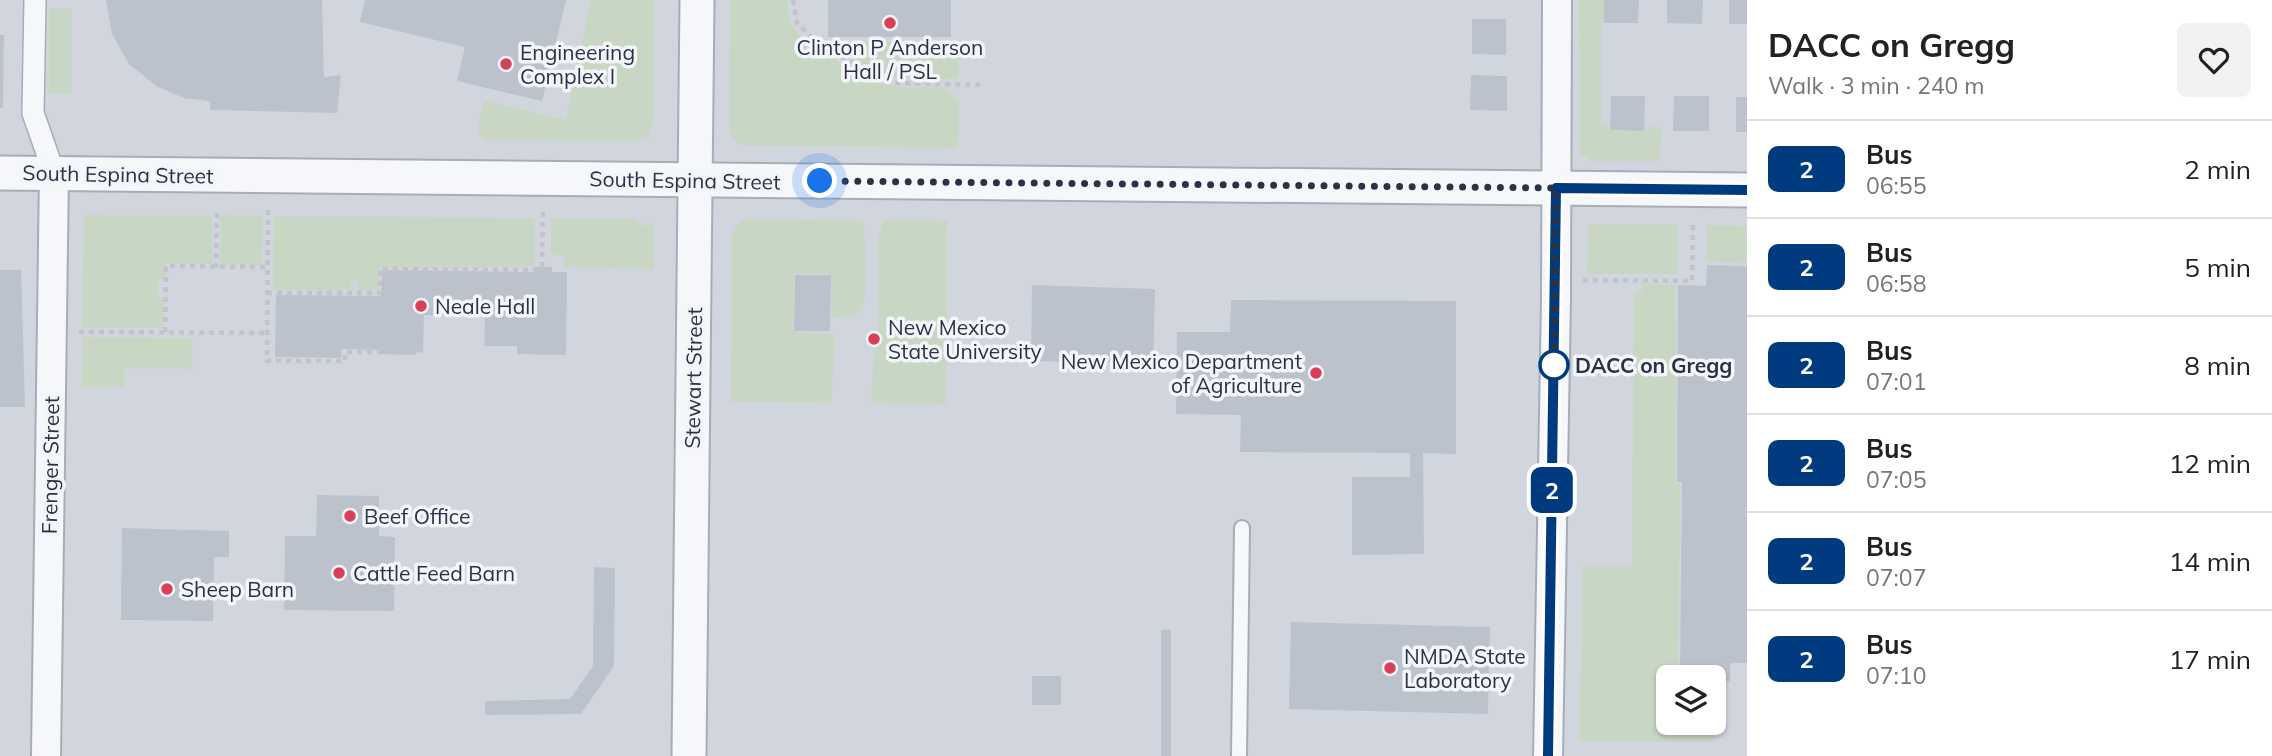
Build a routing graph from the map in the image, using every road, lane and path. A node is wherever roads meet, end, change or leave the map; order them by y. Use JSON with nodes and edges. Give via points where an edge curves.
{"nodes":[{"id":1,"x":35,"y":0,"type":"edge"},
{"id":2,"x":697,"y":0,"type":"edge"},
{"id":3,"x":793,"y":0,"type":"edge"},
{"id":4,"x":1557,"y":0,"type":"edge"},
{"id":5,"x":982,"y":85,"type":"dead end"},
{"id":6,"x":0,"y":173,"type":"edge"},
{"id":7,"x":54,"y":173,"type":"junction"},
{"id":8,"x":696,"y":180,"type":"junction"},
{"id":9,"x":1556,"y":188,"type":"junction"},
{"id":10,"x":1747,"y":190,"type":"edge"},
{"id":11,"x":217,"y":209,"type":"dead end"},
{"id":12,"x":268,"y":210,"type":"dead end"},
{"id":13,"x":543,"y":212,"type":"dead end"},
{"id":14,"x":1693,"y":220,"type":"dead end"},
{"id":15,"x":267,"y":267,"type":"junction"},
{"id":16,"x":542,"y":267,"type":"dead end"},
{"id":17,"x":216,"y":268,"type":"junction"},
{"id":18,"x":535,"y":270,"type":"dead end"},
{"id":19,"x":1583,"y":279,"type":"dead end"},
{"id":20,"x":267,"y":293,"type":"junction"},
{"id":21,"x":79,"y":332,"type":"dead end"},
{"id":22,"x":165,"y":332,"type":"junction"},
{"id":23,"x":267,"y":333,"type":"junction"},
{"id":24,"x":381,"y":352,"type":"dead end"},
{"id":25,"x":1242,"y":528,"type":"dead end"},
{"id":26,"x":46,"y":756,"type":"edge"},
{"id":27,"x":689,"y":756,"type":"edge"},
{"id":28,"x":1239,"y":756,"type":"edge"},
{"id":29,"x":1548,"y":756,"type":"edge"}],
"edges":[{"from":1,"to":7,"type":"street","via":[[33,113]]},
{"from":2,"to":8,"type":"street","name":"Stewart Street"},
{"from":3,"to":5,"type":"path","via":[[797,23],[820,46],[893,83]]},
{"from":4,"to":9,"type":"street"},
{"from":6,"to":7,"type":"street","name":"South Espina Street"},
{"from":7,"to":8,"type":"street","name":"South Espina Street"},
{"from":7,"to":26,"type":"street","name":"Frenger Street"},
{"from":8,"to":9,"type":"street","name":"South Espina Street"},
{"from":8,"to":27,"type":"street","name":"Stewart Street"},
{"from":9,"to":10,"type":"street","name":"South Espina Street"},
{"from":9,"to":29,"type":"street"},
{"from":11,"to":17,"type":"path"},
{"from":12,"to":15,"type":"path"},
{"from":13,"to":16,"type":"path"},
{"from":14,"to":19,"type":"path","via":[[1692,281]]},
{"from":15,"to":17,"type":"path"},
{"from":15,"to":20,"type":"path"},
{"from":17,"to":22,"type":"path","via":[[166,266]]},
{"from":18,"to":20,"type":"path","via":[[380,269],[380,293]]},
{"from":20,"to":23,"type":"path"},
{"from":21,"to":22,"type":"path"},
{"from":22,"to":23,"type":"path"},
{"from":23,"to":24,"type":"path","via":[[267,361],[345,361],[345,352]]},
{"from":25,"to":28,"type":"lane"}]}
